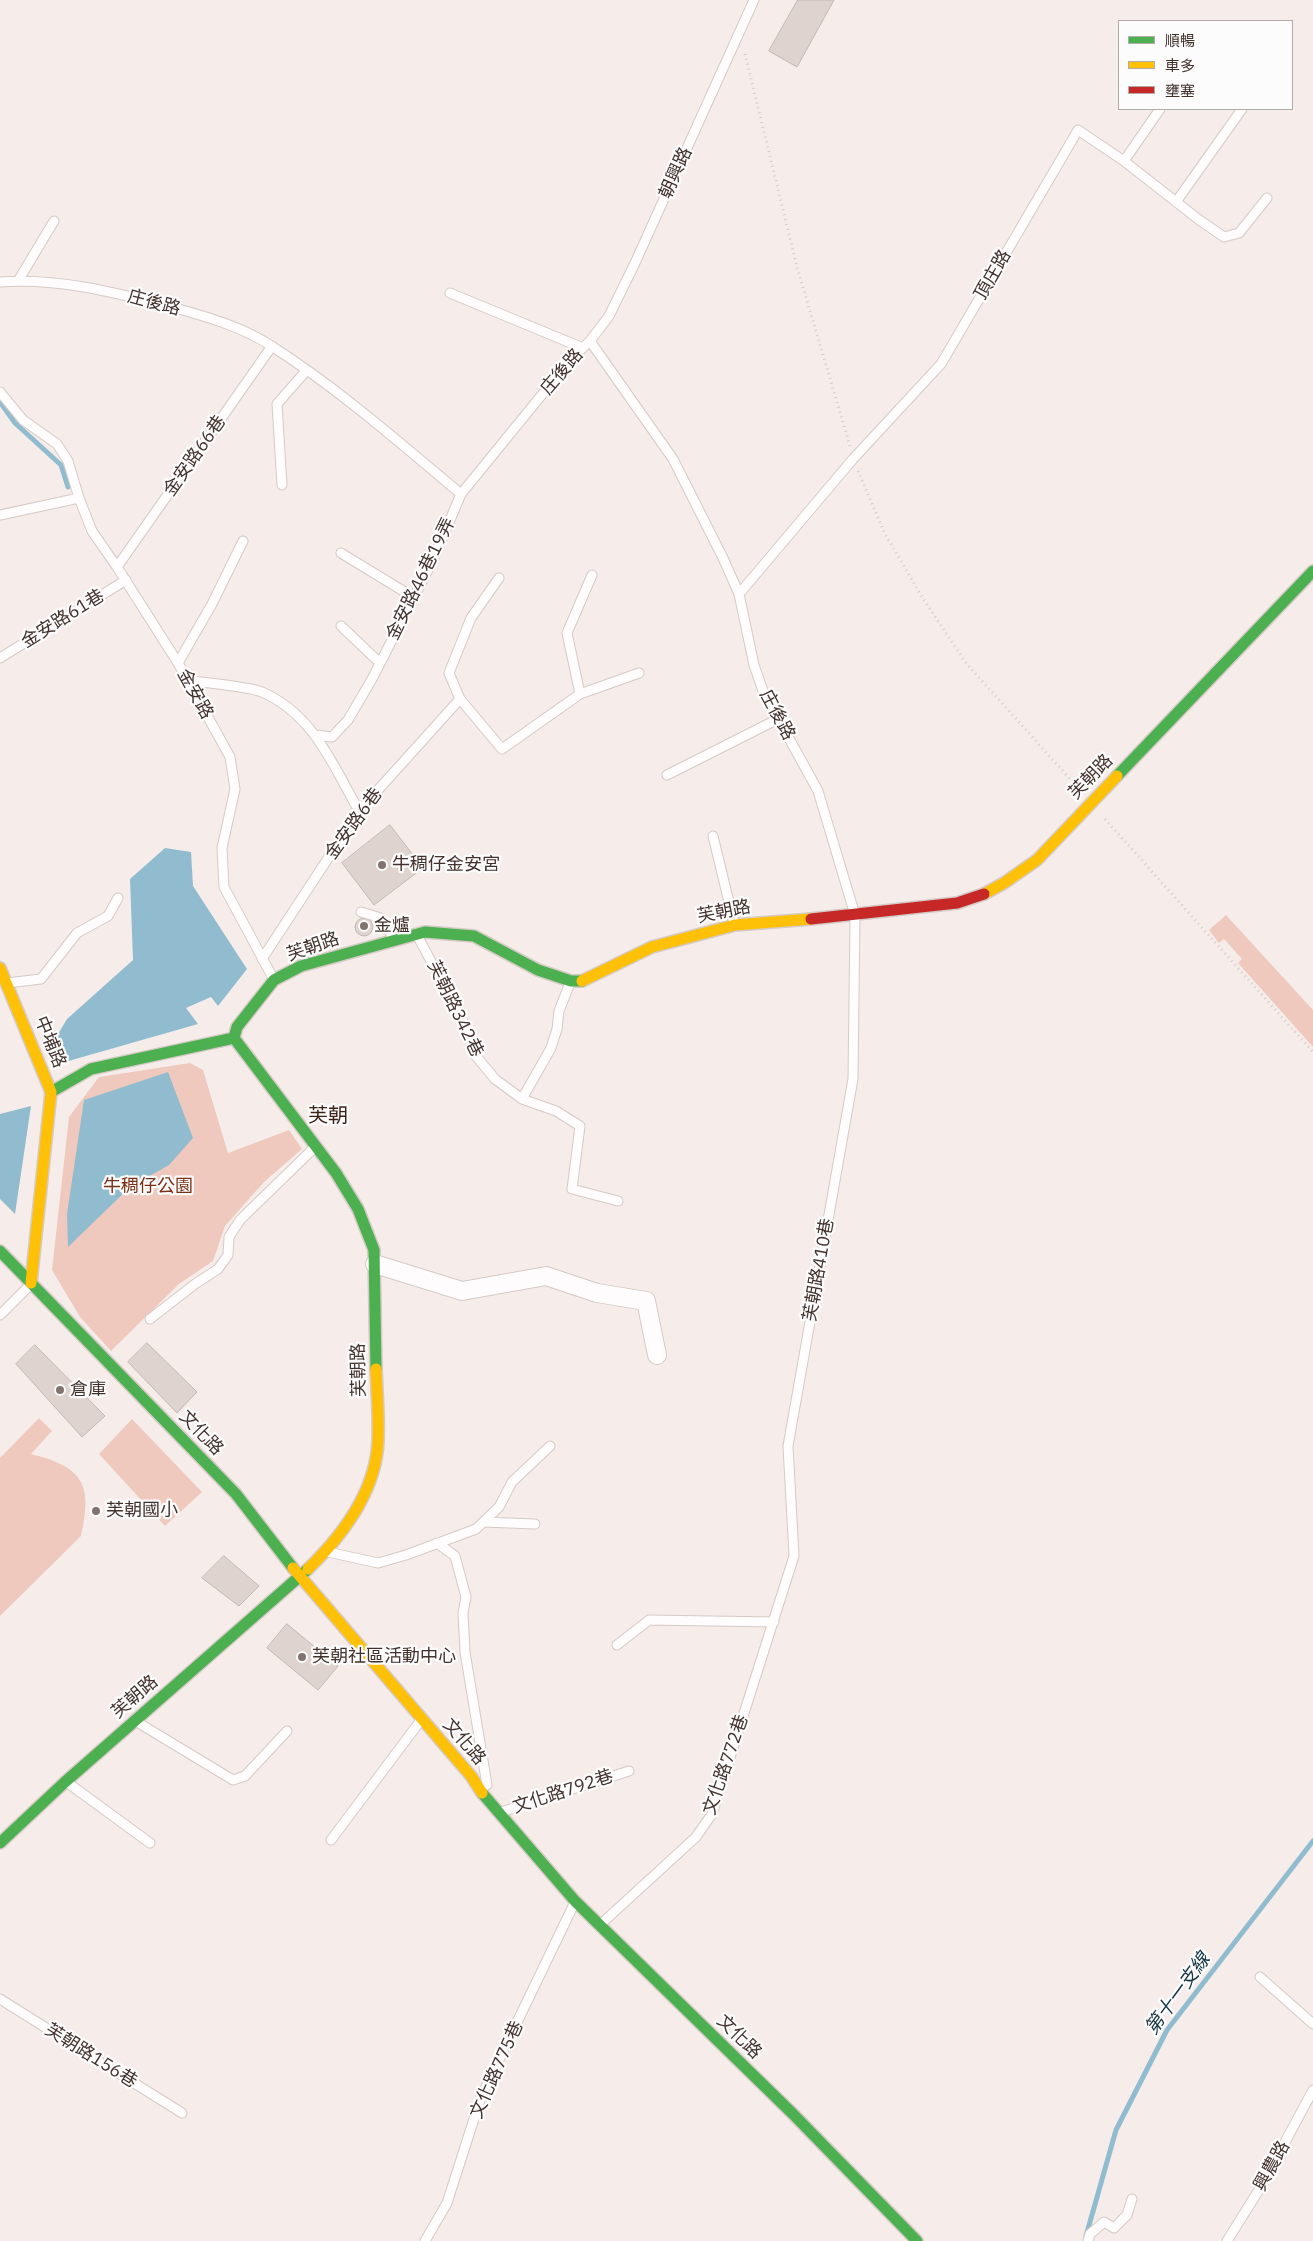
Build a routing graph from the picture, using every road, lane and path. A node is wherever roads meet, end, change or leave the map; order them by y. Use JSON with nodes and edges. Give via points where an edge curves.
{"nodes":[{"id":1,"x":754,"y":0,"type":"edge"},
{"id":2,"x":739,"y":32,"type":"junction"},
{"id":3,"x":1159,"y":110,"type":"edge"},
{"id":4,"x":1241,"y":110,"type":"edge"},
{"id":5,"x":1124,"y":161,"type":"junction"},
{"id":6,"x":1267,"y":198,"type":"dead end"},
{"id":7,"x":1176,"y":202,"type":"junction"},
{"id":8,"x":54,"y":221,"type":"dead end"},
{"id":9,"x":18,"y":281,"type":"junction"},
{"id":10,"x":0,"y":282,"type":"edge"},
{"id":11,"x":450,"y":292,"type":"dead end"},
{"id":12,"x":590,"y":341,"type":"junction"},
{"id":13,"x":272,"y":346,"type":"junction"},
{"id":14,"x":583,"y":348,"type":"junction"},
{"id":15,"x":306,"y":371,"type":"junction"},
{"id":16,"x":0,"y":392,"type":"edge"},
{"id":17,"x":853,"y":459,"type":"junction"},
{"id":18,"x":282,"y":485,"type":"dead end"},
{"id":19,"x":461,"y":494,"type":"junction"},
{"id":20,"x":79,"y":498,"type":"junction"},
{"id":21,"x":0,"y":515,"type":"edge"},
{"id":22,"x":243,"y":541,"type":"dead end"},
{"id":23,"x":341,"y":553,"type":"dead end"},
{"id":24,"x":118,"y":567,"type":"junction"},
{"id":25,"x":1313,"y":571,"type":"edge"},
{"id":26,"x":592,"y":575,"type":"dead end"},
{"id":27,"x":499,"y":578,"type":"dead end"},
{"id":28,"x":126,"y":580,"type":"junction"},
{"id":29,"x":739,"y":594,"type":"junction"},
{"id":30,"x":414,"y":596,"type":"junction"},
{"id":31,"x":341,"y":626,"type":"dead end"},
{"id":32,"x":0,"y":658,"type":"edge"},
{"id":33,"x":380,"y":663,"type":"junction"},
{"id":34,"x":178,"y":664,"type":"junction"},
{"id":35,"x":639,"y":673,"type":"dead end"},
{"id":36,"x":186,"y":680,"type":"junction"},
{"id":37,"x":580,"y":694,"type":"junction"},
{"id":38,"x":460,"y":699,"type":"junction"},
{"id":39,"x":778,"y":719,"type":"junction"},
{"id":40,"x":316,"y":736,"type":"junction"},
{"id":41,"x":666,"y":775,"type":"dead end"},
{"id":42,"x":1091,"y":803,"type":"junction"},
{"id":43,"x":359,"y":811,"type":"junction"},
{"id":44,"x":713,"y":836,"type":"dead end"},
{"id":45,"x":118,"y":898,"type":"dead end"},
{"id":46,"x":361,"y":912,"type":"dead end"},
{"id":47,"x":855,"y":916,"type":"junction"},
{"id":48,"x":735,"y":925,"type":"junction"},
{"id":49,"x":417,"y":934,"type":"junction"},
{"id":50,"x":394,"y":940,"type":"junction"},
{"id":51,"x":262,"y":959,"type":"junction"},
{"id":52,"x":0,"y":968,"type":"edge"},
{"id":53,"x":274,"y":980,"type":"junction"},
{"id":54,"x":571,"y":981,"type":"junction"},
{"id":55,"x":7,"y":983,"type":"junction"},
{"id":56,"x":17,"y":1005,"type":"junction"},
{"id":57,"x":0,"y":1010,"type":"edge"},
{"id":58,"x":234,"y":1038,"type":"junction"},
{"id":59,"x":1313,"y":1052,"type":"edge"},
{"id":60,"x":52,"y":1092,"type":"junction"},
{"id":61,"x":522,"y":1099,"type":"junction"},
{"id":62,"x":315,"y":1147,"type":"junction"},
{"id":63,"x":618,"y":1200,"type":"dead end"},
{"id":64,"x":0,"y":1251,"type":"edge"},
{"id":65,"x":375,"y":1264,"type":"junction"},
{"id":66,"x":31,"y":1283,"type":"junction"},
{"id":67,"x":0,"y":1315,"type":"edge"},
{"id":68,"x":150,"y":1319,"type":"dead end"},
{"id":69,"x":657,"y":1355,"type":"dead end"},
{"id":70,"x":550,"y":1446,"type":"dead end"},
{"id":71,"x":483,"y":1522,"type":"junction"},
{"id":72,"x":535,"y":1524,"type":"dead end"},
{"id":73,"x":437,"y":1543,"type":"junction"},
{"id":74,"x":326,"y":1552,"type":"junction"},
{"id":75,"x":300,"y":1576,"type":"junction"},
{"id":76,"x":774,"y":1622,"type":"junction"},
{"id":77,"x":617,"y":1645,"type":"dead end"},
{"id":78,"x":135,"y":1720,"type":"junction"},
{"id":79,"x":421,"y":1720,"type":"junction"},
{"id":80,"x":287,"y":1731,"type":"dead end"},
{"id":81,"x":630,"y":1771,"type":"dead end"},
{"id":82,"x":66,"y":1782,"type":"junction"},
{"id":83,"x":488,"y":1802,"type":"junction"},
{"id":84,"x":497,"y":1813,"type":"junction"},
{"id":85,"x":331,"y":1840,"type":"dead end"},
{"id":86,"x":0,"y":1843,"type":"edge"},
{"id":87,"x":150,"y":1843,"type":"dead end"},
{"id":88,"x":575,"y":1901,"type":"junction"},
{"id":89,"x":599,"y":1926,"type":"junction"},
{"id":90,"x":1260,"y":1977,"type":"dead end"},
{"id":91,"x":0,"y":1999,"type":"edge"},
{"id":92,"x":1313,"y":2024,"type":"edge"},
{"id":93,"x":1313,"y":2090,"type":"edge"},
{"id":94,"x":1311,"y":2100,"type":"edge"},
{"id":95,"x":182,"y":2113,"type":"dead end"},
{"id":96,"x":1132,"y":2199,"type":"dead end"},
{"id":97,"x":425,"y":2241,"type":"edge"},
{"id":98,"x":917,"y":2241,"type":"edge"},
{"id":99,"x":1088,"y":2241,"type":"edge"},
{"id":100,"x":1227,"y":2241,"type":"edge"}],
"edges":[{"from":1,"to":2,"type":"lane","name":"朝興路"},
{"from":2,"to":12,"type":"lane","name":"朝興路","via":[[635,263],[609,316]]},
{"from":2,"to":17,"type":"path","via":[[797,266]]},
{"from":3,"to":5,"type":"lane"},
{"from":4,"to":7,"type":"lane"},
{"from":5,"to":7,"type":"lane","name":"頂庄路"},
{"from":5,"to":17,"type":"lane","name":"頂庄路","via":[[1078,130],[941,364]]},
{"from":6,"to":7,"type":"lane","name":"頂庄路","via":[[1239,233],[1224,236]]},
{"from":8,"to":9,"type":"lane"},
{"from":9,"to":10,"type":"lane","name":"庄後路"},
{"from":9,"to":13,"type":"lane","name":"庄後路","via":[[106,290],[216,320]]},
{"from":11,"to":14,"type":"lane"},
{"from":12,"to":14,"type":"lane","name":"庄後路"},
{"from":12,"to":29,"type":"lane","name":"庄後路","via":[[672,459],[724,558]]},
{"from":13,"to":15,"type":"lane","name":"庄後路"},
{"from":13,"to":24,"type":"lane","name":"金安路66巷"},
{"from":14,"to":19,"type":"lane","name":"庄後路"},
{"from":15,"to":18,"type":"lane","via":[[277,404]]},
{"from":15,"to":19,"type":"lane","name":"庄後路","via":[[370,418]]},
{"from":16,"to":20,"type":"lane","name":"金安路","via":[[23,420],[57,444],[68,461]]},
{"from":17,"to":29,"type":"lane","name":"頂庄路"},
{"from":17,"to":42,"type":"path","via":[[885,534],[966,664]]},
{"from":19,"to":30,"type":"lane","name":"金安路46巷19弄"},
{"from":20,"to":21,"type":"lane"},
{"from":20,"to":24,"type":"lane","name":"金安路","via":[[92,531]]},
{"from":22,"to":34,"type":"lane"},
{"from":23,"to":30,"type":"lane"},
{"from":24,"to":28,"type":"lane","name":"金安路"},
{"from":25,"to":42,"type":"street","name":"芙朝路"},
{"from":26,"to":37,"type":"lane","via":[[567,633]]},
{"from":27,"to":38,"type":"lane","via":[[471,618],[449,673]]},
{"from":28,"to":32,"type":"lane","name":"金安路61巷"},
{"from":28,"to":34,"type":"lane","name":"金安路"},
{"from":29,"to":39,"type":"lane","name":"庄後路","via":[[754,665]]},
{"from":30,"to":33,"type":"lane","name":"金安路46巷19弄"},
{"from":31,"to":33,"type":"lane","name":"金安路46巷19弄"},
{"from":33,"to":40,"type":"lane","name":"金安路46巷19弄","via":[[348,720],[332,737]]},
{"from":34,"to":36,"type":"lane","name":"金安路"},
{"from":35,"to":37,"type":"lane"},
{"from":36,"to":40,"type":"lane","via":[[260,692],[290,708]]},
{"from":36,"to":51,"type":"lane","name":"金安路","via":[[230,756],[236,789],[222,848],[224,887]]},
{"from":37,"to":38,"type":"lane","via":[[502,749]]},
{"from":38,"to":43,"type":"lane","name":"金安路6巷"},
{"from":39,"to":41,"type":"lane"},
{"from":39,"to":47,"type":"lane","name":"庄後路","via":[[818,791]]},
{"from":40,"to":43,"type":"lane"},
{"from":42,"to":47,"type":"street","name":"芙朝路","via":[[1037,860],[978,898]]},
{"from":42,"to":59,"type":"path"},
{"from":43,"to":51,"type":"lane","name":"金安路6巷"},
{"from":44,"to":48,"type":"lane"},
{"from":45,"to":55,"type":"lane","via":[[108,916],[77,932],[41,979]]},
{"from":46,"to":50,"type":"lane","via":[[381,918]]},
{"from":47,"to":48,"type":"street","name":"芙朝路"},
{"from":47,"to":76,"type":"lane","name":"芙朝路410巷","via":[[853,1080],[788,1446],[794,1556]]},
{"from":48,"to":54,"type":"street","name":"芙朝路","via":[[652,947],[585,981]]},
{"from":49,"to":50,"type":"street","name":"芙朝路"},
{"from":49,"to":54,"type":"street","name":"芙朝路","via":[[434,932],[474,936],[538,970]]},
{"from":49,"to":61,"type":"lane","name":"芙朝路342巷","via":[[465,1025],[474,1055],[495,1079]]},
{"from":50,"to":53,"type":"street","name":"芙朝路","via":[[301,966]]},
{"from":51,"to":53,"type":"lane","name":"金安路"},
{"from":52,"to":55,"type":"street","name":"中埔路"},
{"from":53,"to":58,"type":"street","name":"芙朝路","via":[[237,1027]]},
{"from":54,"to":61,"type":"lane","via":[[559,1011],[551,1048]]},
{"from":55,"to":56,"type":"street","name":"中埔路"},
{"from":56,"to":57,"type":"street","name":"中埔路"},
{"from":56,"to":60,"type":"street","name":"中埔路"},
{"from":58,"to":60,"type":"street","via":[[91,1070]]},
{"from":58,"to":62,"type":"street","name":"芙朝路"},
{"from":60,"to":66,"type":"street"},
{"from":61,"to":63,"type":"lane","name":"芙朝路342巷","via":[[556,1111],[580,1126],[572,1189]]},
{"from":62,"to":65,"type":"street","name":"芙朝路","via":[[358,1209],[374,1250]]},
{"from":62,"to":68,"type":"lane","via":[[240,1220],[229,1237],[228,1255],[218,1270]]},
{"from":64,"to":66,"type":"street","name":"文化路"},
{"from":65,"to":69,"type":"street","via":[[462,1290],[546,1276],[597,1293],[646,1301]]},
{"from":65,"to":74,"type":"street","name":"芙朝路","via":[[378,1443],[372,1479],[355,1513]]},
{"from":66,"to":67,"type":"lane"},
{"from":66,"to":75,"type":"street","name":"文化路","via":[[236,1494]]},
{"from":70,"to":71,"type":"lane","via":[[512,1482],[499,1507]]},
{"from":71,"to":72,"type":"lane"},
{"from":71,"to":73,"type":"lane","via":[[476,1529]]},
{"from":73,"to":74,"type":"lane","via":[[378,1563]]},
{"from":73,"to":83,"type":"lane","via":[[455,1556],[466,1597],[463,1613],[465,1652]]},
{"from":74,"to":75,"type":"street","name":"芙朝路"},
{"from":75,"to":78,"type":"street","name":"芙朝路"},
{"from":75,"to":79,"type":"street","name":"文化路"},
{"from":76,"to":77,"type":"lane","via":[[649,1620]]},
{"from":76,"to":89,"type":"lane","name":"文化路772巷","via":[[712,1814],[696,1837]]},
{"from":78,"to":80,"type":"lane","via":[[233,1780],[245,1776]]},
{"from":78,"to":82,"type":"street","name":"芙朝路"},
{"from":79,"to":83,"type":"street","name":"文化路","via":[[471,1776]]},
{"from":79,"to":85,"type":"lane"},
{"from":81,"to":84,"type":"lane","name":"文化路792巷"},
{"from":82,"to":86,"type":"street","name":"芙朝路"},
{"from":82,"to":87,"type":"lane"},
{"from":83,"to":84,"type":"street","name":"文化路"},
{"from":84,"to":88,"type":"street","name":"文化路"},
{"from":88,"to":89,"type":"street","name":"文化路"},
{"from":88,"to":97,"type":"lane","name":"文化路775巷","via":[[481,2097],[447,2203]]},
{"from":89,"to":98,"type":"street","name":"文化路","via":[[794,2114]]},
{"from":90,"to":92,"type":"lane"},
{"from":91,"to":95,"type":"lane","name":"芙朝路156巷"},
{"from":93,"to":94,"type":"lane","name":"興農路"},
{"from":94,"to":100,"type":"lane","name":"興農路"},
{"from":96,"to":99,"type":"lane","via":[[1127,2215],[1114,2228],[1104,2222],[1090,2234]]}]}
